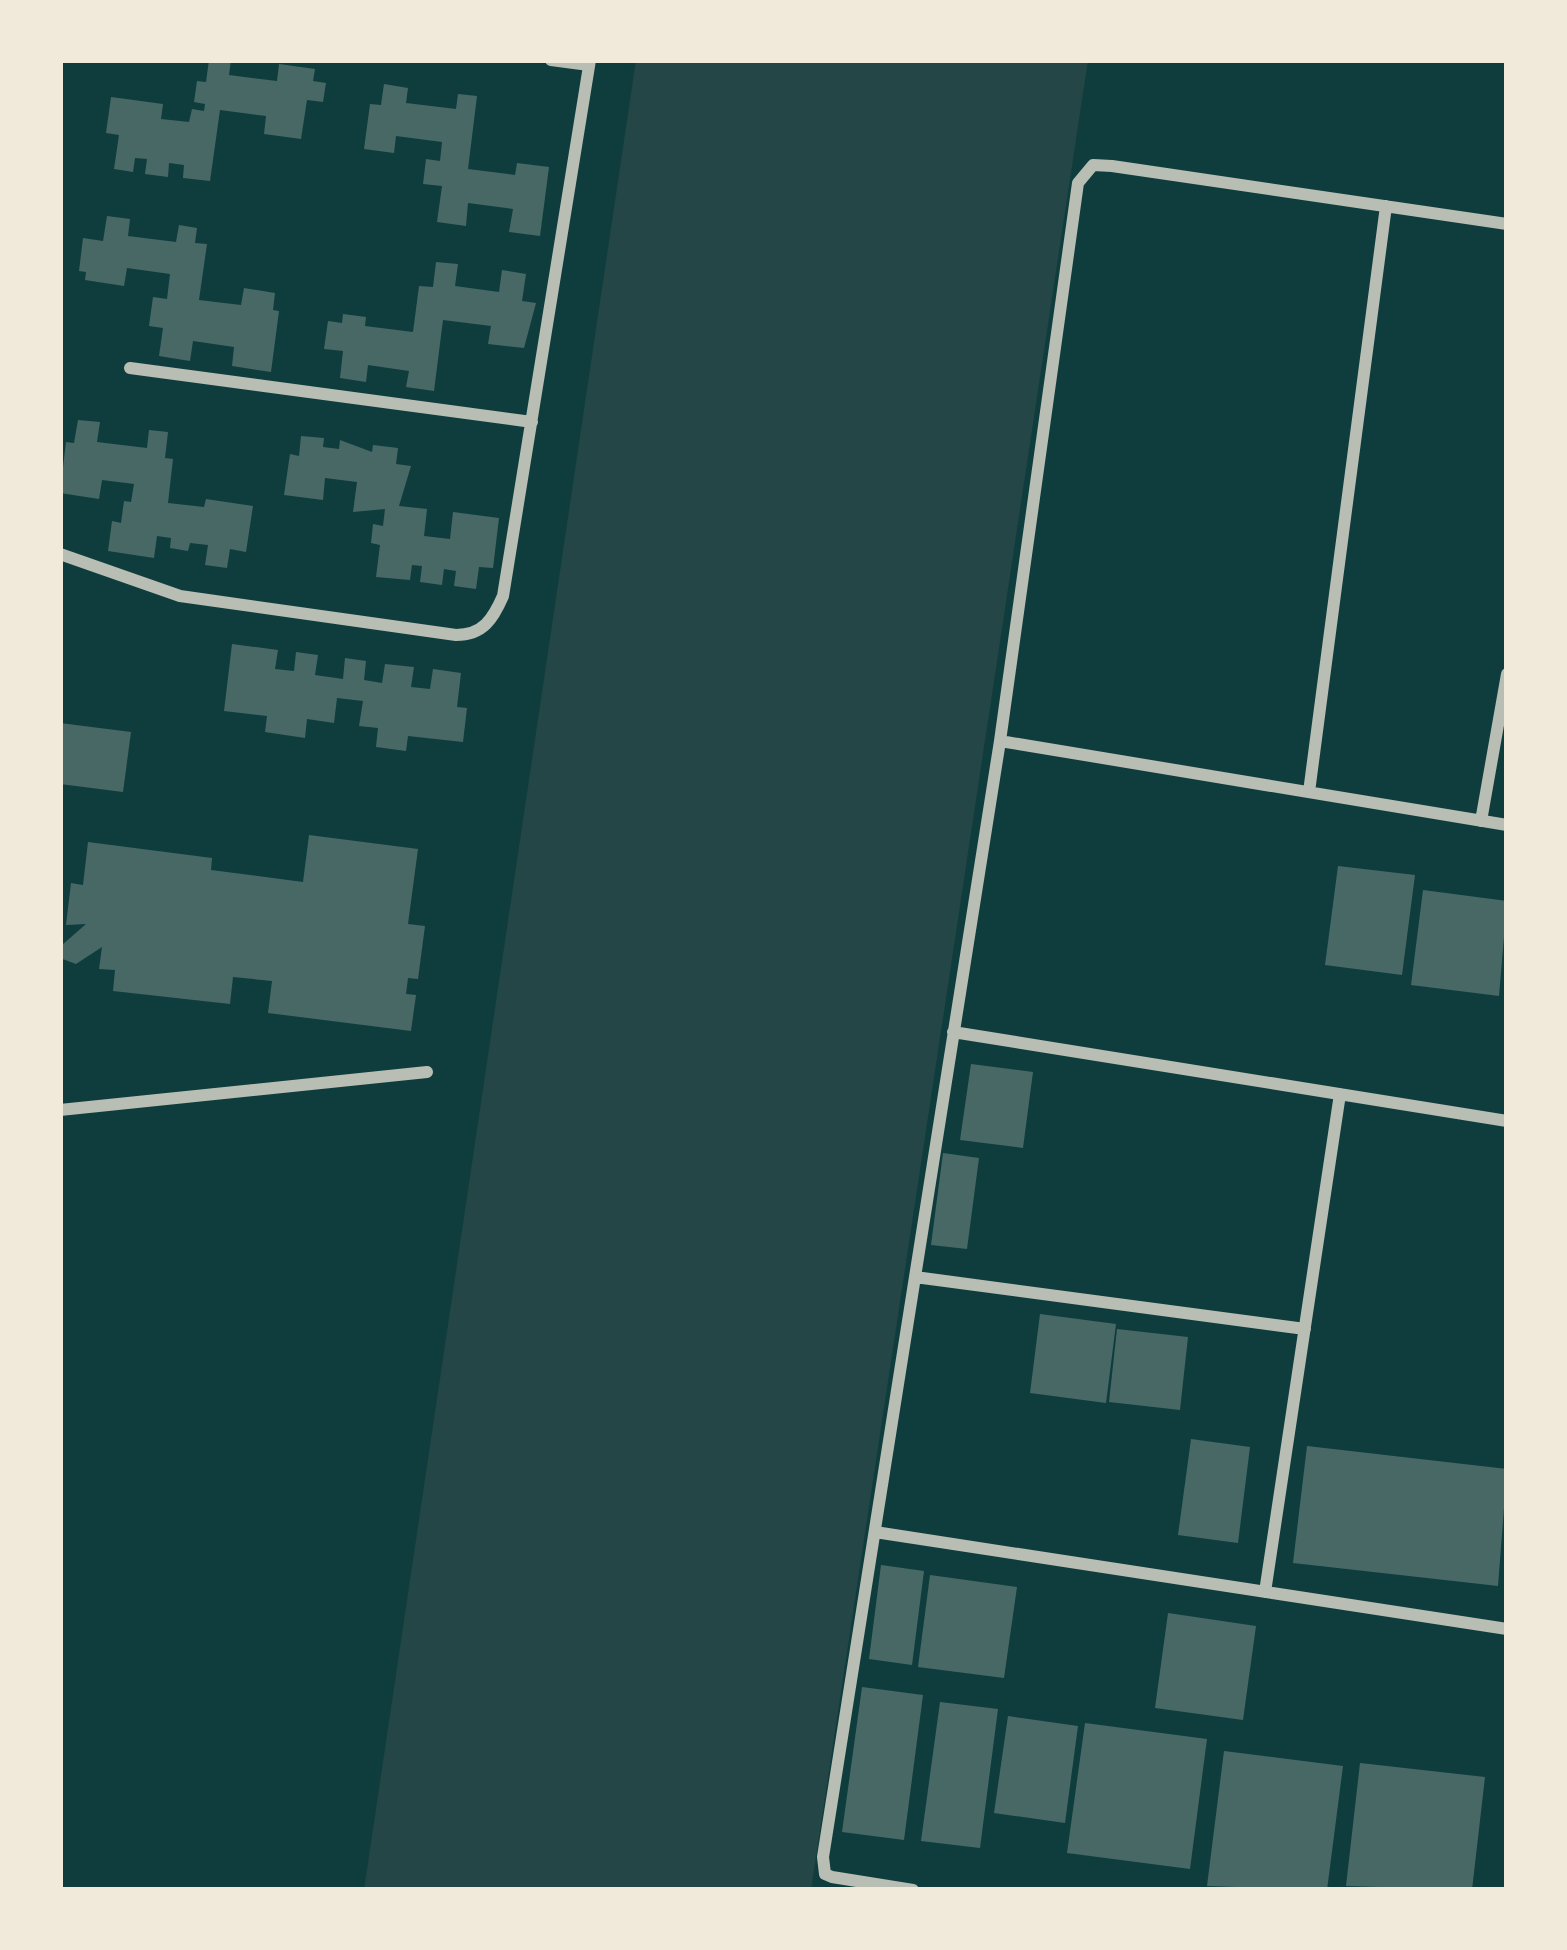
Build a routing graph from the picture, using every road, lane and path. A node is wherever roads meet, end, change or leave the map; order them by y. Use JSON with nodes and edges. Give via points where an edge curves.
{"nodes":[{"id":1,"x":551,"y":60,"type":"edge"},
{"id":2,"x":590,"y":63,"type":"edge"},
{"id":3,"x":1387,"y":206,"type":"junction"},
{"id":4,"x":1507,"y":224,"type":"edge"},
{"id":5,"x":130,"y":368,"type":"dead end"},
{"id":6,"x":532,"y":422,"type":"junction"},
{"id":7,"x":60,"y":554,"type":"edge"},
{"id":8,"x":1507,"y":674,"type":"edge"},
{"id":9,"x":1000,"y":741,"type":"junction"},
{"id":10,"x":1309,"y":792,"type":"junction"},
{"id":11,"x":1481,"y":821,"type":"junction"},
{"id":12,"x":1507,"y":825,"type":"edge"},
{"id":13,"x":953,"y":1032,"type":"junction"},
{"id":14,"x":427,"y":1072,"type":"dead end"},
{"id":15,"x":1340,"y":1094,"type":"junction"},
{"id":16,"x":60,"y":1109,"type":"edge"},
{"id":17,"x":1507,"y":1121,"type":"edge"},
{"id":18,"x":915,"y":1277,"type":"junction"},
{"id":19,"x":1305,"y":1329,"type":"junction"},
{"id":20,"x":874,"y":1532,"type":"junction"},
{"id":21,"x":1265,"y":1592,"type":"junction"},
{"id":22,"x":1507,"y":1629,"type":"edge"},
{"id":23,"x":913,"y":1890,"type":"edge"}],
"edges":[{"from":1,"to":2,"type":"street"},
{"from":2,"to":6,"type":"street"},
{"from":3,"to":4,"type":"street"},
{"from":3,"to":9,"type":"street","via":[[1112,166],[1084,171]]},
{"from":3,"to":10,"type":"street"},
{"from":5,"to":6,"type":"street"},
{"from":6,"to":7,"type":"street","via":[[503,596],[490,622],[469,635],[180,596]]},
{"from":8,"to":11,"type":"street"},
{"from":9,"to":10,"type":"street"},
{"from":9,"to":13,"type":"street"},
{"from":10,"to":11,"type":"street"},
{"from":11,"to":12,"type":"street"},
{"from":13,"to":15,"type":"street"},
{"from":13,"to":18,"type":"street"},
{"from":14,"to":16,"type":"street"},
{"from":15,"to":17,"type":"street"},
{"from":15,"to":19,"type":"street"},
{"from":18,"to":19,"type":"street"},
{"from":18,"to":20,"type":"street"},
{"from":19,"to":21,"type":"street"},
{"from":20,"to":21,"type":"street"},
{"from":20,"to":23,"type":"street","via":[[822,1867],[832,1877]]},
{"from":21,"to":22,"type":"street"}]}
